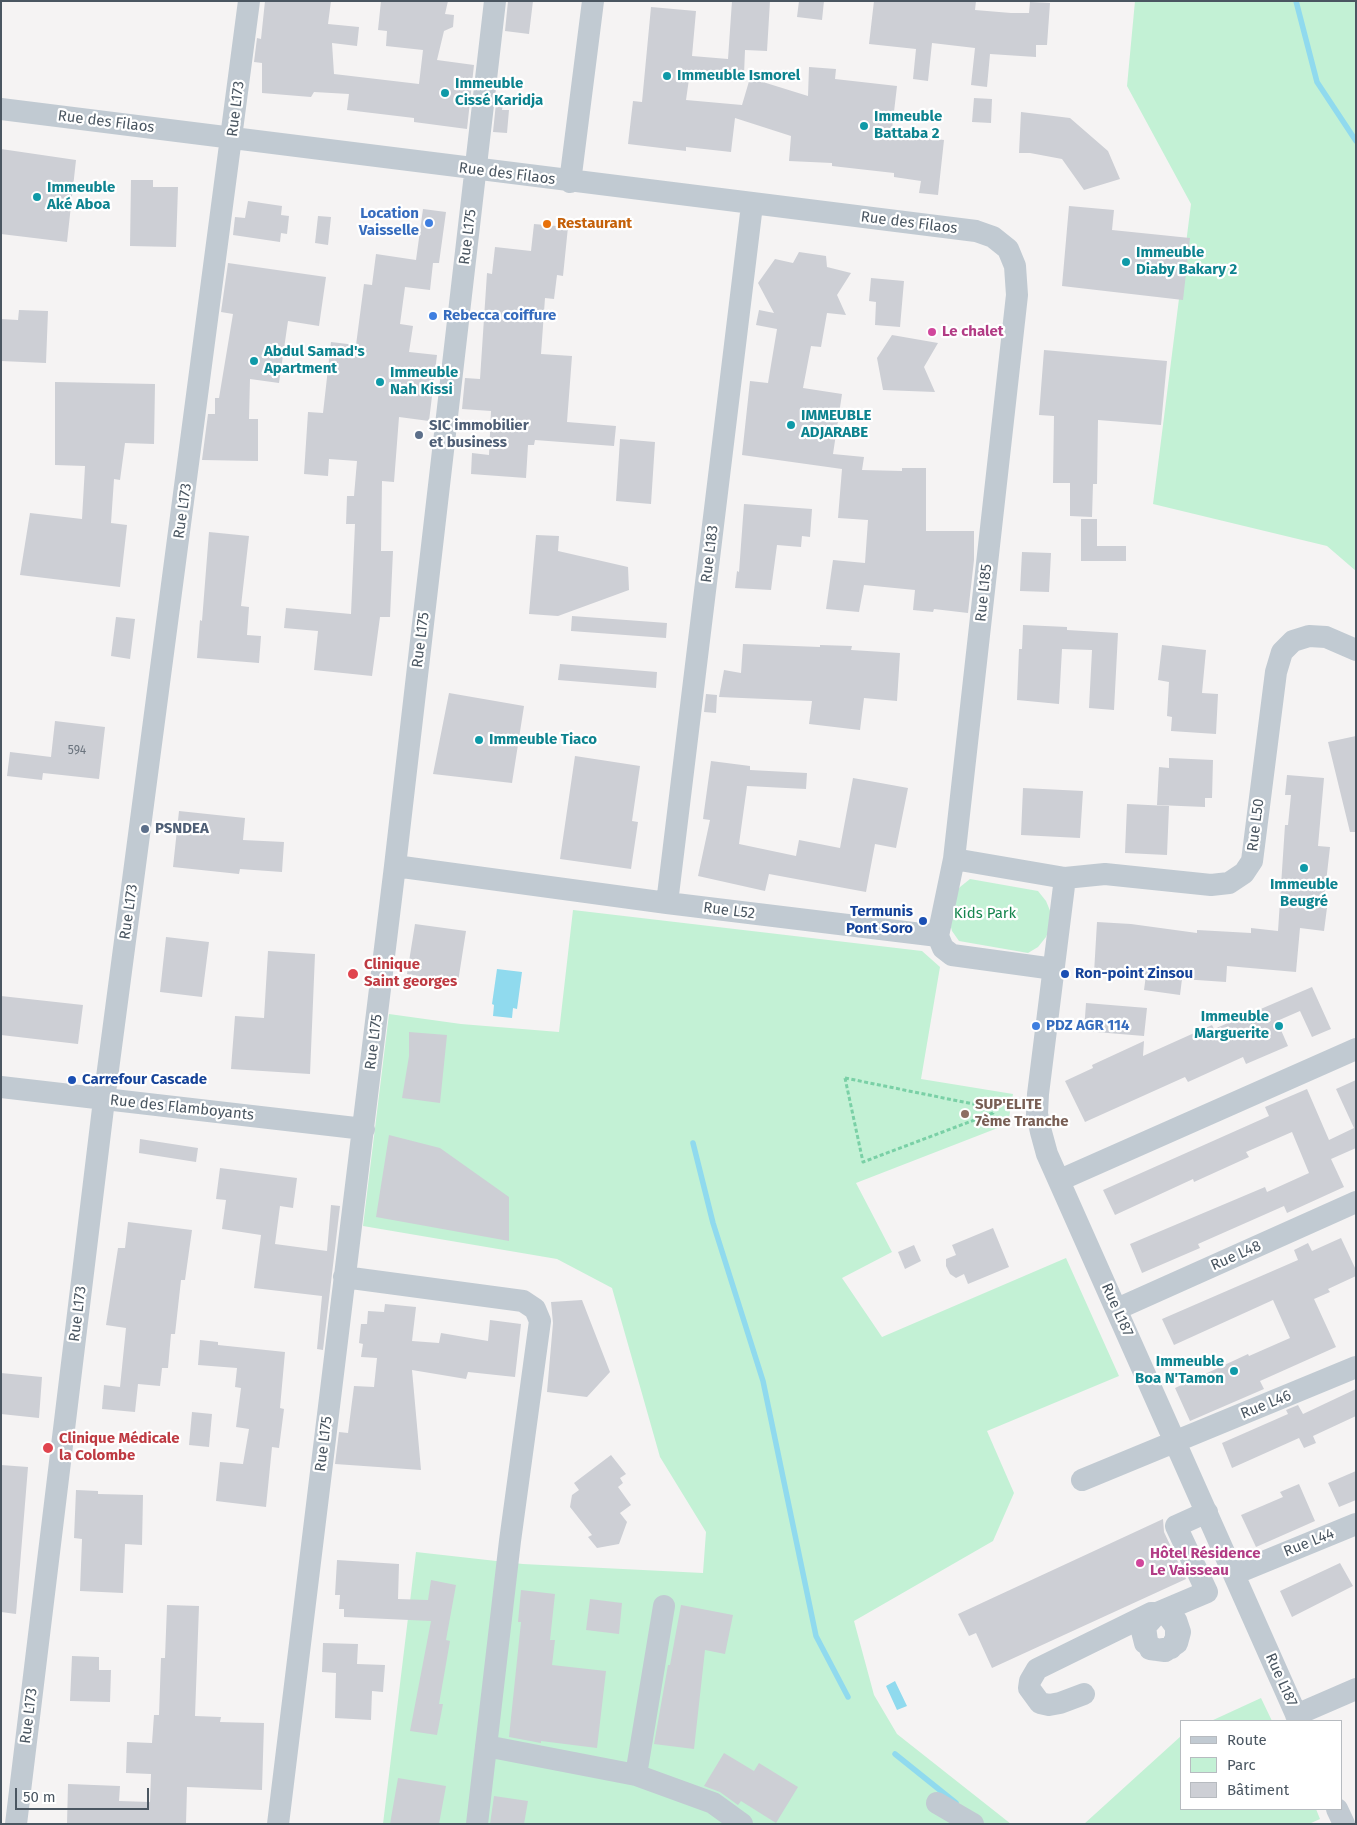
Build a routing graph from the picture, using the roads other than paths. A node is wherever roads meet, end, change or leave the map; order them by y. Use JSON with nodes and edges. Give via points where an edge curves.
{"nodes":[{"id":1,"x":249,"y":1,"type":"edge"},
{"id":2,"x":495,"y":1,"type":"edge"},
{"id":3,"x":593,"y":1,"type":"edge"},
{"id":4,"x":1,"y":110,"type":"edge"},
{"id":5,"x":232,"y":136,"type":"junction"},
{"id":6,"x":476,"y":170,"type":"junction"},
{"id":7,"x":570,"y":182,"type":"junction"},
{"id":8,"x":752,"y":205,"type":"junction"},
{"id":9,"x":1008,"y":250,"type":"joint"},
{"id":10,"x":1356,"y":650,"type":"edge"},
{"id":11,"x":954,"y":859,"type":"junction"},
{"id":12,"x":395,"y":866,"type":"junction"},
{"id":13,"x":1065,"y":878,"type":"junction"},
{"id":14,"x":667,"y":903,"type":"junction"},
{"id":15,"x":938,"y":936,"type":"junction"},
{"id":16,"x":1054,"y":969,"type":"junction"},
{"id":17,"x":1356,"y":1049,"type":"edge"},
{"id":18,"x":1,"y":1087,"type":"edge"},
{"id":19,"x":104,"y":1100,"type":"junction"},
{"id":20,"x":364,"y":1129,"type":"junction"},
{"id":21,"x":1060,"y":1180,"type":"junction"},
{"id":22,"x":1356,"y":1202,"type":"edge"},
{"id":23,"x":344,"y":1277,"type":"junction"},
{"id":24,"x":1117,"y":1309,"type":"junction"},
{"id":25,"x":1356,"y":1367,"type":"edge"},
{"id":26,"x":1176,"y":1442,"type":"junction"},
{"id":27,"x":1082,"y":1480,"type":"dead end"},
{"id":28,"x":1207,"y":1512,"type":"junction"},
{"id":29,"x":1356,"y":1524,"type":"edge"},
{"id":30,"x":1234,"y":1574,"type":"junction"},
{"id":31,"x":664,"y":1606,"type":"dead end"},
{"id":32,"x":1356,"y":1689,"type":"edge"},
{"id":33,"x":1084,"y":1694,"type":"dead end"},
{"id":34,"x":1297,"y":1718,"type":"edge"},
{"id":35,"x":486,"y":1746,"type":"junction"},
{"id":36,"x":636,"y":1775,"type":"junction"},
{"id":37,"x":937,"y":1803,"type":"dead end"},
{"id":38,"x":1337,"y":1810,"type":"edge"},
{"id":39,"x":16,"y":1824,"type":"edge"},
{"id":40,"x":278,"y":1824,"type":"edge"},
{"id":41,"x":477,"y":1824,"type":"edge"},
{"id":42,"x":742,"y":1824,"type":"edge"},
{"id":43,"x":973,"y":1824,"type":"edge"},
{"id":44,"x":1344,"y":1824,"type":"edge"}],
"edges":[{"from":1,"to":5,"type":"street","name":"Rue L173"},
{"from":2,"to":6,"type":"street","name":"Rue L175"},
{"from":3,"to":7,"type":"street"},
{"from":4,"to":5,"type":"street","name":"Rue des Filaos"},
{"from":5,"to":6,"type":"street","name":"Rue des Filaos"},
{"from":5,"to":19,"type":"street","name":"Rue L173"},
{"from":6,"to":7,"type":"street","name":"Rue des Filaos"},
{"from":6,"to":12,"type":"street","name":"Rue L175"},
{"from":7,"to":8,"type":"street","name":"Rue des Filaos"},
{"from":8,"to":9,"type":"street","name":"Rue des Filaos","via":[[976,231],[993,237]]},
{"from":8,"to":14,"type":"street","name":"Rue L183"},
{"from":9,"to":11,"type":"street","name":"Rue L185","via":[[1015,266],[1017,294]]},
{"from":10,"to":13,"type":"street","name":"Rue L50","via":[[1326,637],[1309,636],[1293,641],[1282,652],[1276,672],[1252,861],[1244,873],[1229,883],[1211,885],[1105,874]]},
{"from":11,"to":13,"type":"street","name":"Rue L50"},
{"from":11,"to":15,"type":"street","name":"Rue L185"},
{"from":12,"to":14,"type":"street","name":"Rue L52"},
{"from":12,"to":20,"type":"street","name":"Rue L175"},
{"from":13,"to":16,"type":"street","name":"Rue L187"},
{"from":14,"to":15,"type":"street","name":"Rue L52"},
{"from":15,"to":16,"type":"street","via":[[952,955]]},
{"from":16,"to":21,"type":"street","name":"Rue L187","via":[[1037,1114],[1047,1154]]},
{"from":17,"to":21,"type":"street"},
{"from":18,"to":19,"type":"street","name":"Rue des Flamboyants"},
{"from":19,"to":20,"type":"street","name":"Rue des Flamboyants"},
{"from":19,"to":39,"type":"street","name":"Rue L173"},
{"from":20,"to":23,"type":"street","name":"Rue L175"},
{"from":21,"to":24,"type":"street","name":"Rue L187"},
{"from":22,"to":24,"type":"street","name":"Rue L48"},
{"from":23,"to":35,"type":"street","via":[[523,1301],[535,1308],[540,1321]]},
{"from":23,"to":40,"type":"street","name":"Rue L175"},
{"from":24,"to":26,"type":"street","name":"Rue L187"},
{"from":25,"to":26,"type":"street","name":"Rue L46"},
{"from":26,"to":27,"type":"street","name":"Rue L46"},
{"from":26,"to":28,"type":"street","name":"Rue L187"},
{"from":28,"to":30,"type":"street","name":"Rue L187"},
{"from":28,"to":33,"type":"street","via":[[1176,1526],[1207,1592],[1173,1606],[1165,1610],[1156,1614],[1148,1617],[1141,1627],[1144,1643],[1151,1646],[1157,1650],[1164,1649],[1171,1648],[1174,1643],[1176,1638],[1176,1627],[1168,1616],[1160,1614],[1154,1617],[1146,1627],[1147,1641],[1150,1649],[1157,1650],[1165,1651],[1171,1647],[1177,1643],[1180,1632],[1176,1620],[1166,1613],[1158,1613],[1150,1613],[1037,1669],[1030,1680],[1029,1688],[1040,1703],[1060,1703]]},
{"from":29,"to":30,"type":"street","name":"Rue L44"},
{"from":30,"to":34,"type":"street","name":"Rue L187"},
{"from":31,"to":36,"type":"street"},
{"from":32,"to":34,"type":"street"},
{"from":35,"to":36,"type":"street"},
{"from":35,"to":41,"type":"street"},
{"from":36,"to":42,"type":"street","via":[[713,1803]]},
{"from":37,"to":43,"type":"street"},
{"from":38,"to":44,"type":"street"}]}
